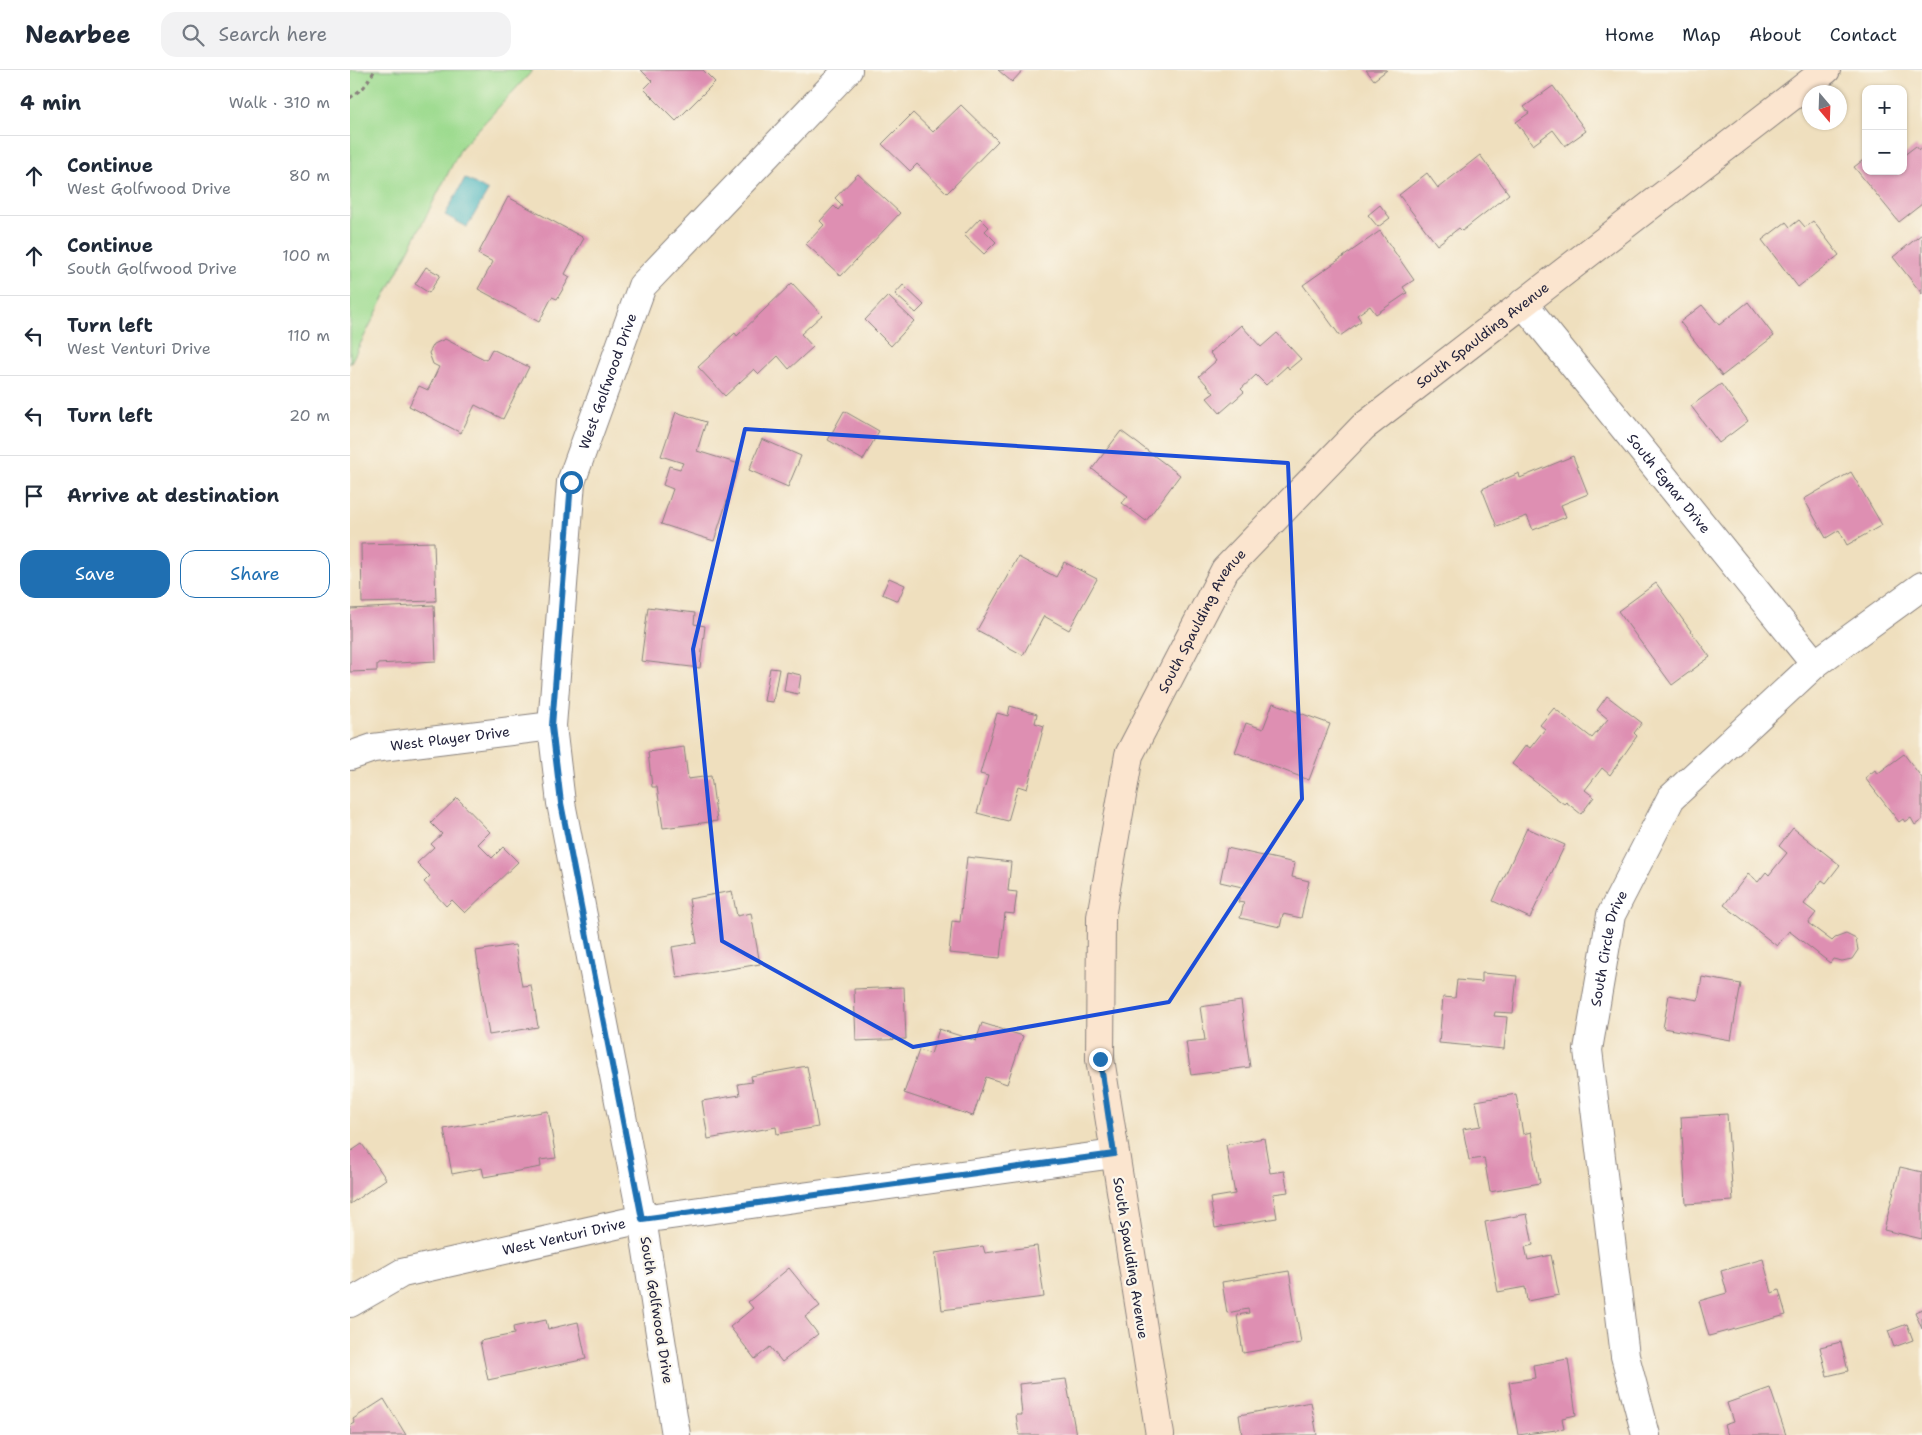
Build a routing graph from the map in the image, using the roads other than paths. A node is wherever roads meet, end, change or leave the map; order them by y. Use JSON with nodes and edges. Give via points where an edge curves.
{"nodes":[{"id":1,"x":848,"y":70,"type":"edge"},
{"id":2,"x":1826,"y":70,"type":"edge"},
{"id":3,"x":1523,"y":303,"type":"junction"},
{"id":4,"x":1922,"y":586,"type":"edge"},
{"id":5,"x":1815,"y":664,"type":"junction"},
{"id":6,"x":552,"y":726,"type":"junction"},
{"id":7,"x":350,"y":756,"type":"edge"},
{"id":8,"x":561,"y":803,"type":"joint"},
{"id":9,"x":1114,"y":1154,"type":"junction"},
{"id":10,"x":642,"y":1219,"type":"junction"},
{"id":11,"x":350,"y":1302,"type":"edge"},
{"id":12,"x":676,"y":1435,"type":"edge"},
{"id":13,"x":1160,"y":1435,"type":"edge"},
{"id":14,"x":1646,"y":1435,"type":"edge"}],
"edges":[{"from":1,"to":6,"type":"street","name":"West Golfwood Drive","via":[[642,286],[571,482]]},
{"from":2,"to":3,"type":"street","name":"South Spaulding Avenue"},
{"from":3,"to":5,"type":"street","name":"South Egnar Drive"},
{"from":3,"to":9,"type":"street","name":"South Spaulding Avenue","via":[[1363,427],[1225,570],[1130,755],[1101,917],[1100,1059]]},
{"from":4,"to":5,"type":"street","name":"South Circle Drive"},
{"from":5,"to":14,"type":"street","name":"South Circle Drive","via":[[1671,798],[1611,915],[1588,1050],[1625,1356]]},
{"from":6,"to":7,"type":"street","name":"West Player Drive","via":[[373,748]]},
{"from":6,"to":8,"type":"street","name":"West Golfwood Drive"},
{"from":8,"to":10,"type":"street","name":"South Golfwood Drive"},
{"from":9,"to":10,"type":"street","name":"West Venturi Drive"},
{"from":9,"to":13,"type":"street","name":"South Spaulding Avenue"},
{"from":10,"to":11,"type":"street","name":"West Venturi Drive","via":[[402,1273]]},
{"from":10,"to":12,"type":"street","name":"South Golfwood Drive"}]}
